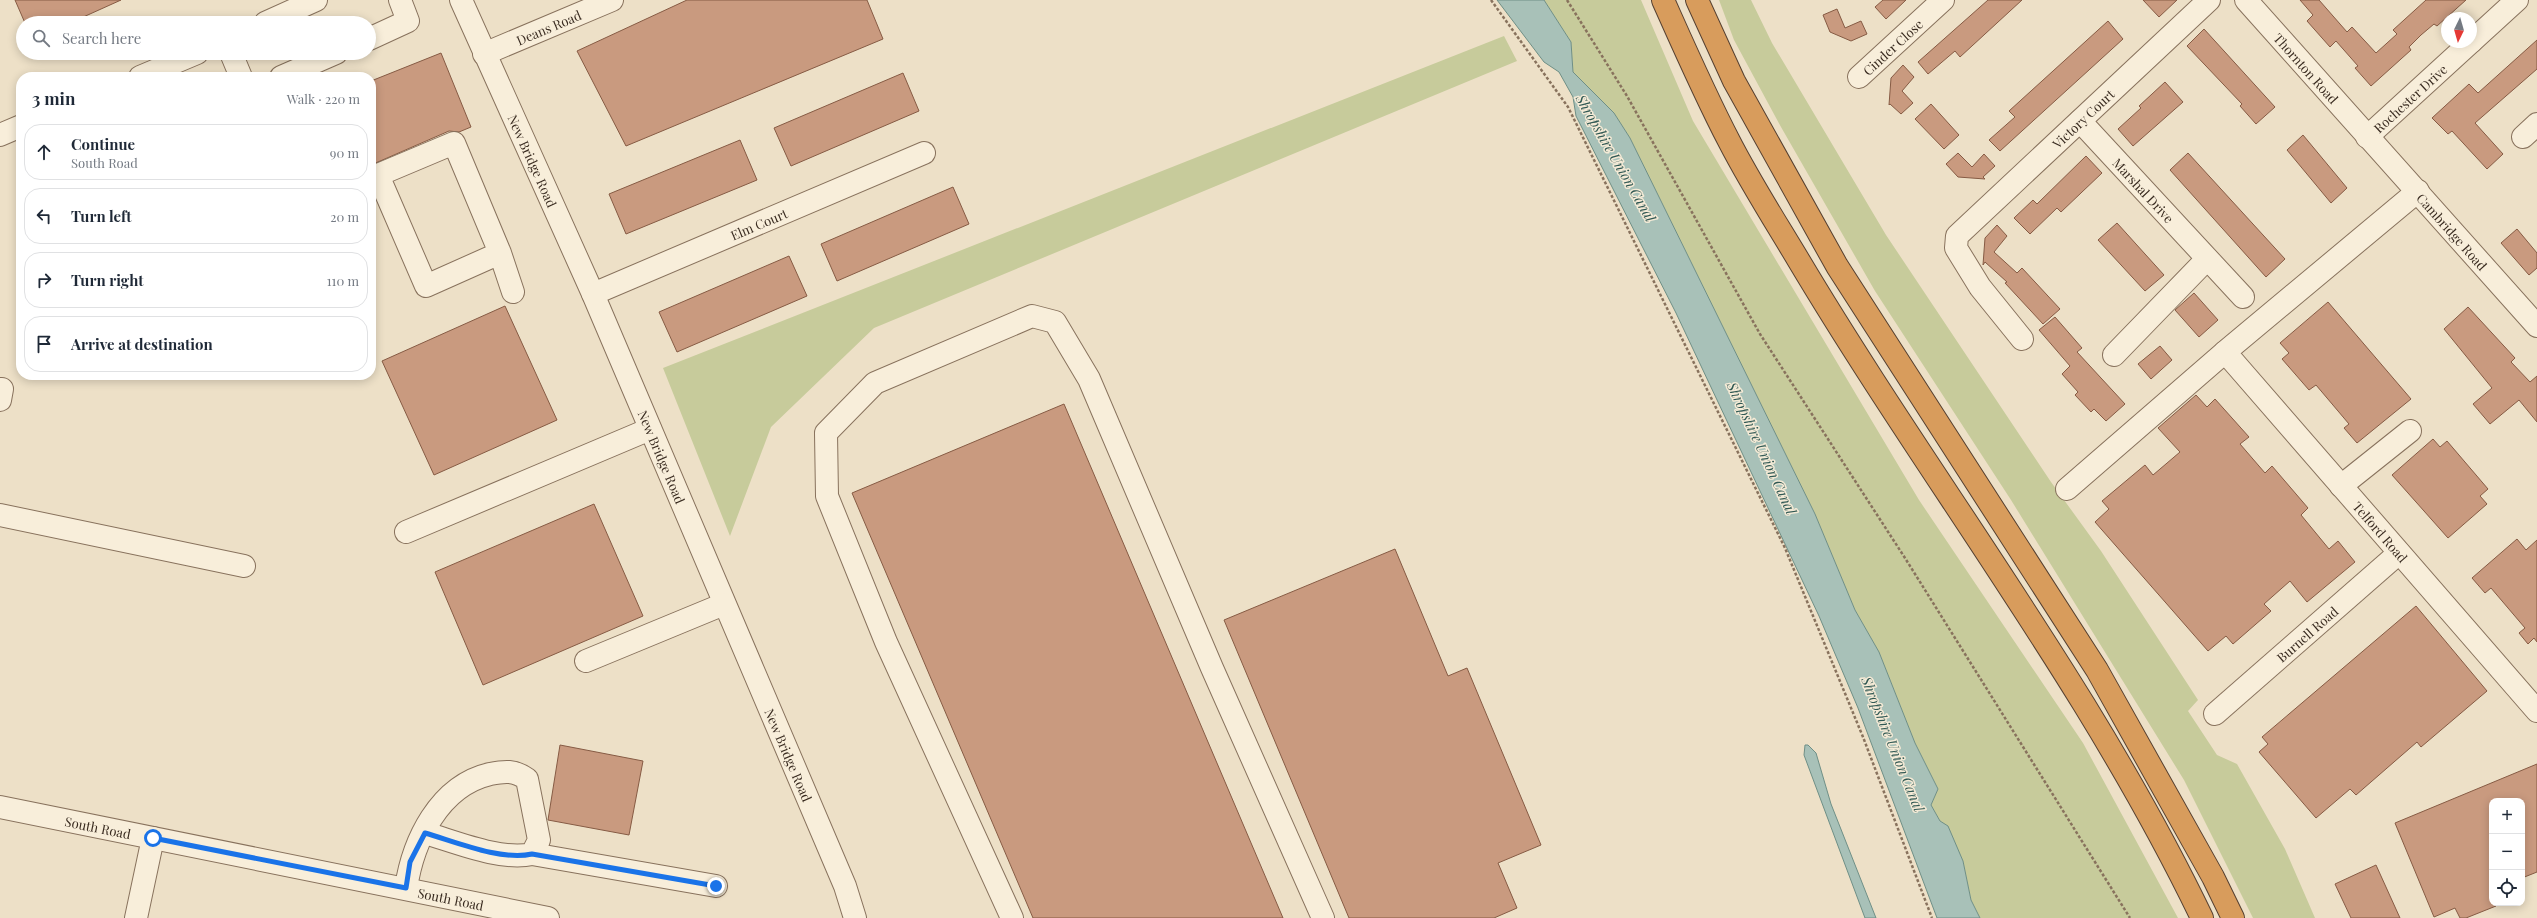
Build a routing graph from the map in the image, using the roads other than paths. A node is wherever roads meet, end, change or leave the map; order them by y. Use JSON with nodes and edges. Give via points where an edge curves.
{"nodes":[{"id":1,"x":316,"y":0,"type":"edge"},
{"id":2,"x":400,"y":0,"type":"edge"},
{"id":3,"x":461,"y":0,"type":"edge"},
{"id":4,"x":612,"y":0,"type":"edge"},
{"id":5,"x":1663,"y":0,"type":"edge"},
{"id":6,"x":1697,"y":0,"type":"edge"},
{"id":7,"x":1943,"y":0,"type":"edge"},
{"id":8,"x":2209,"y":0,"type":"edge"},
{"id":9,"x":2246,"y":0,"type":"edge"},
{"id":10,"x":2517,"y":0,"type":"edge"},
{"id":11,"x":280,"y":16,"type":"edge"},
{"id":12,"x":376,"y":36,"type":"edge"},
{"id":13,"x":2477,"y":37,"type":"edge"},
{"id":14,"x":2464,"y":48,"type":"edge"},
{"id":15,"x":484,"y":54,"type":"junction"},
{"id":16,"x":180,"y":60,"type":"edge"},
{"id":17,"x":234,"y":60,"type":"edge"},
{"id":18,"x":320,"y":60,"type":"edge"},
{"id":19,"x":152,"y":72,"type":"edge"},
{"id":20,"x":239,"y":72,"type":"edge"},
{"id":21,"x":292,"y":72,"type":"edge"},
{"id":22,"x":1859,"y":77,"type":"dead end"},
{"id":23,"x":2080,"y":122,"type":"junction"},
{"id":24,"x":16,"y":128,"type":"edge"},
{"id":25,"x":0,"y":135,"type":"edge"},
{"id":26,"x":2367,"y":137,"type":"junction"},
{"id":27,"x":924,"y":153,"type":"dead end"},
{"id":28,"x":2418,"y":191,"type":"junction"},
{"id":29,"x":500,"y":253,"type":"junction"},
{"id":30,"x":2207,"y":259,"type":"junction"},
{"id":31,"x":513,"y":292,"type":"dead end"},
{"id":32,"x":593,"y":294,"type":"junction"},
{"id":33,"x":2243,"y":298,"type":"dead end"},
{"id":34,"x":2537,"y":326,"type":"edge"},
{"id":35,"x":2022,"y":339,"type":"dead end"},
{"id":36,"x":2225,"y":352,"type":"junction"},
{"id":37,"x":2114,"y":355,"type":"dead end"},
{"id":38,"x":0,"y":389,"type":"edge"},
{"id":39,"x":0,"y":400,"type":"edge"},
{"id":40,"x":650,"y":429,"type":"junction"},
{"id":41,"x":2410,"y":430,"type":"dead end"},
{"id":42,"x":2341,"y":486,"type":"junction"},
{"id":43,"x":2067,"y":488,"type":"dead end"},
{"id":44,"x":0,"y":515,"type":"edge"},
{"id":45,"x":406,"y":532,"type":"dead end"},
{"id":46,"x":2399,"y":553,"type":"junction"},
{"id":47,"x":244,"y":566,"type":"dead end"},
{"id":48,"x":724,"y":604,"type":"junction"},
{"id":49,"x":586,"y":661,"type":"dead end"},
{"id":50,"x":2537,"y":711,"type":"edge"},
{"id":51,"x":2215,"y":714,"type":"dead end"},
{"id":52,"x":0,"y":807,"type":"edge"},
{"id":53,"x":425,"y":833,"type":"junction"},
{"id":54,"x":153,"y":838,"type":"junction"},
{"id":55,"x":532,"y":854,"type":"junction"},
{"id":56,"x":716,"y":886,"type":"dead end"},
{"id":57,"x":406,"y":888,"type":"junction"},
{"id":58,"x":136,"y":918,"type":"edge"},
{"id":59,"x":548,"y":918,"type":"edge"},
{"id":60,"x":855,"y":918,"type":"edge"},
{"id":61,"x":1012,"y":918,"type":"edge"},
{"id":62,"x":1323,"y":918,"type":"edge"},
{"id":63,"x":2202,"y":918,"type":"edge"},
{"id":64,"x":2233,"y":918,"type":"edge"}],
"edges":[{"from":1,"to":11,"type":"street"},
{"from":2,"to":12,"type":"street","via":[[408,21]]},
{"from":3,"to":15,"type":"street","name":"New Bridge Road"},
{"from":4,"to":15,"type":"street","name":"Deans Road"},
{"from":5,"to":63,"type":"highway","via":[[1729,141],[1761,198],[1874,382],[2063,668],[2121,766]]},
{"from":6,"to":64,"type":"highway","via":[[1734,81],[1837,266],[2097,670],[2213,876]]},
{"from":7,"to":22,"type":"street","name":"Cinder Close"},
{"from":8,"to":23,"type":"street","name":"Victory Court"},
{"from":9,"to":26,"type":"street","name":"Thornton Road"},
{"from":10,"to":13,"type":"street","name":"Rochester Drive"},
{"from":14,"to":26,"type":"street","name":"Rochester Drive"},
{"from":15,"to":32,"type":"street","name":"New Bridge Road"},
{"from":16,"to":19,"type":"street"},
{"from":17,"to":20,"type":"street"},
{"from":18,"to":21,"type":"street"},
{"from":23,"to":30,"type":"street","name":"Marshal Drive"},
{"from":23,"to":35,"type":"street","name":"Victory Court","via":[[1957,236],[1956,248],[1980,287]]},
{"from":24,"to":25,"type":"street"},
{"from":26,"to":28,"type":"street","name":"Cambridge Road"},
{"from":27,"to":32,"type":"street","name":"Elm Court"},
{"from":28,"to":34,"type":"street","name":"Cambridge Road"},
{"from":28,"to":36,"type":"street"},
{"from":29,"to":29,"type":"street","via":[[426,286],[378,175],[454,143]]},
{"from":29,"to":31,"type":"street"},
{"from":30,"to":33,"type":"street","name":"Marshal Drive"},
{"from":30,"to":37,"type":"street"},
{"from":32,"to":40,"type":"street","name":"New Bridge Road"},
{"from":36,"to":42,"type":"street","name":"Telford Road"},
{"from":36,"to":43,"type":"street"},
{"from":38,"to":39,"type":"street"},
{"from":40,"to":45,"type":"street"},
{"from":40,"to":48,"type":"street","name":"New Bridge Road"},
{"from":41,"to":42,"type":"street"},
{"from":42,"to":46,"type":"street","name":"Telford Road"},
{"from":44,"to":47,"type":"street"},
{"from":46,"to":50,"type":"street","name":"Telford Road"},
{"from":46,"to":51,"type":"street","name":"Burnell Road"},
{"from":48,"to":49,"type":"street"},
{"from":48,"to":60,"type":"street","name":"New Bridge Road","via":[[845,886]]},
{"from":52,"to":54,"type":"street","name":"South Road"},
{"from":53,"to":55,"type":"street","via":[[498,853],[520,857]]},
{"from":53,"to":55,"type":"street","via":[[438,807],[454,789],[476,777],[504,771],[516,772],[527,779],[533,804],[539,840]]},
{"from":53,"to":57,"type":"street","via":[[410,862]]},
{"from":54,"to":57,"type":"street","name":"South Road"},
{"from":54,"to":58,"type":"street"},
{"from":55,"to":56,"type":"street"},
{"from":57,"to":59,"type":"street","name":"South Road"},
{"from":61,"to":62,"type":"street","via":[[886,642],[827,496],[826,433],[875,383],[1032,316],[1055,322],[1089,379],[1212,668]]}]}
